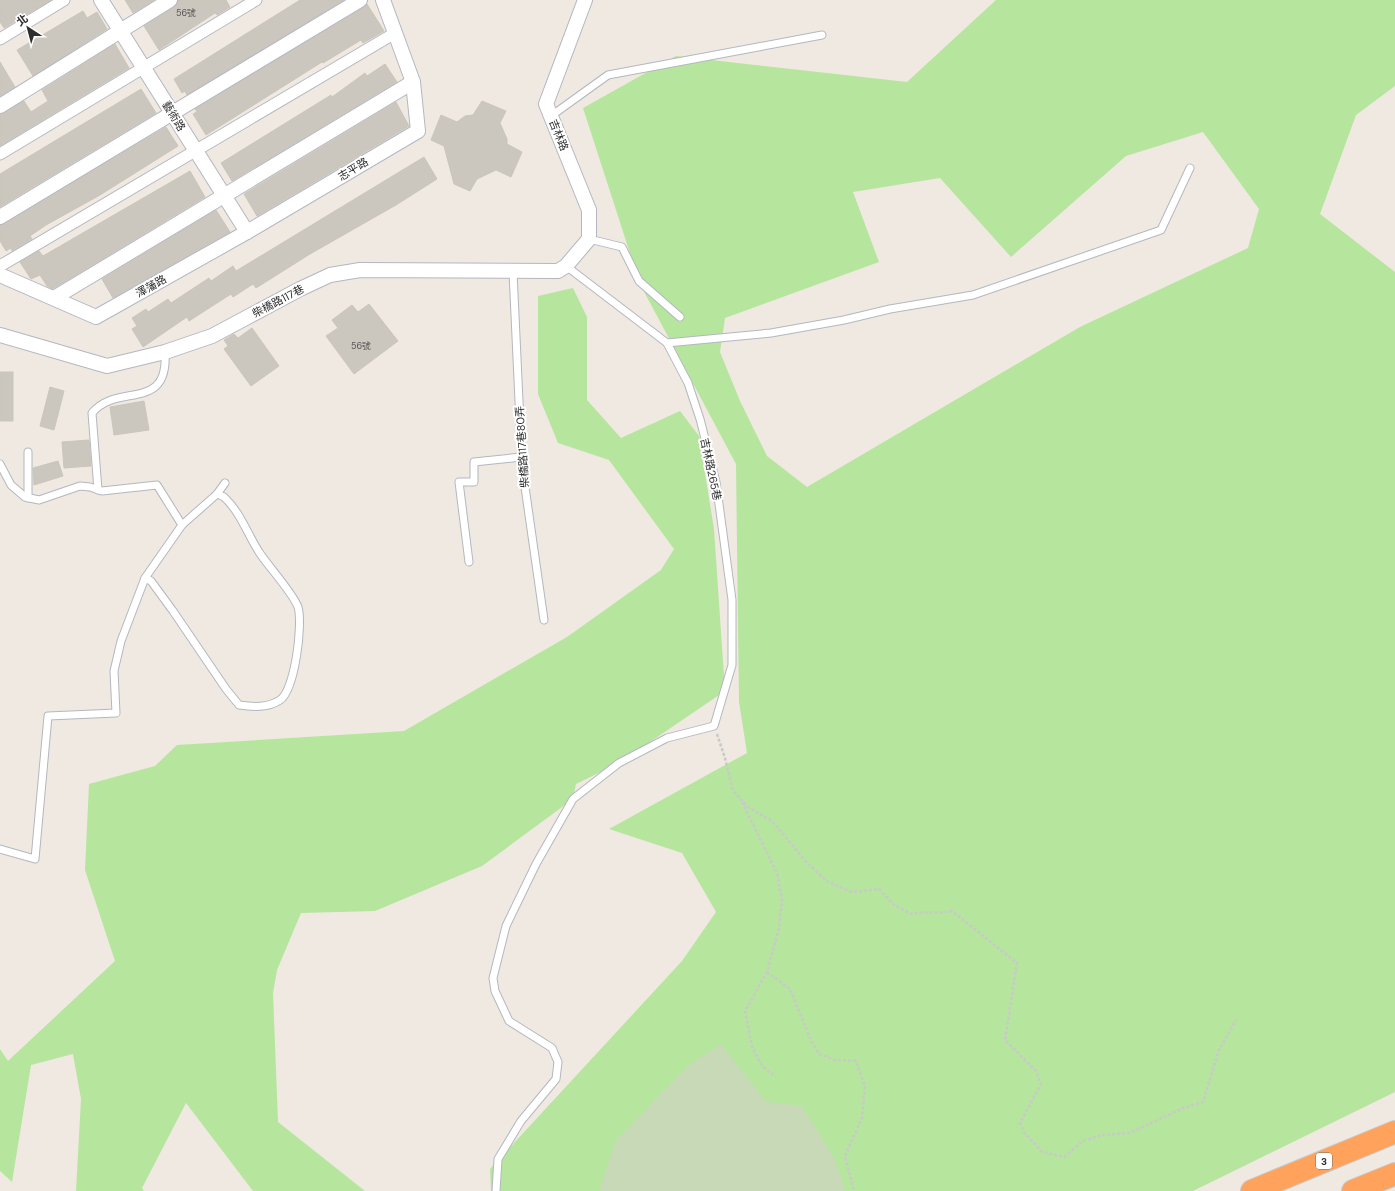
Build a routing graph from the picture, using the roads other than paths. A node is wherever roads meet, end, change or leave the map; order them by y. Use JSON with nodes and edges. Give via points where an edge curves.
{"nodes":[{"id":1,"x":64,"y":0,"type":"edge"},
{"id":2,"x":101,"y":0,"type":"edge"},
{"id":3,"x":170,"y":0,"type":"edge"},
{"id":4,"x":256,"y":0,"type":"edge"},
{"id":5,"x":360,"y":0,"type":"edge"},
{"id":6,"x":383,"y":0,"type":"edge"},
{"id":7,"x":584,"y":0,"type":"edge"},
{"id":8,"x":121,"y":31,"type":"junction"},
{"id":9,"x":395,"y":33,"type":"junction"},
{"id":10,"x":822,"y":35,"type":"dead end"},
{"id":11,"x":0,"y":39,"type":"edge"},
{"id":12,"x":144,"y":68,"type":"junction"},
{"id":13,"x":413,"y":82,"type":"junction"},
{"id":14,"x":0,"y":106,"type":"edge"},
{"id":15,"x":173,"y":113,"type":"junction"},
{"id":16,"x":551,"y":116,"type":"junction"},
{"id":17,"x":195,"y":151,"type":"junction"},
{"id":18,"x":0,"y":154,"type":"edge"},
{"id":19,"x":1190,"y":168,"type":"dead end"},
{"id":20,"x":223,"y":196,"type":"junction"},
{"id":21,"x":0,"y":217,"type":"edge"},
{"id":22,"x":247,"y":232,"type":"junction"},
{"id":23,"x":589,"y":239,"type":"junction"},
{"id":24,"x":0,"y":266,"type":"edge"},
{"id":25,"x":566,"y":266,"type":"junction"},
{"id":26,"x":513,"y":272,"type":"junction"},
{"id":27,"x":0,"y":275,"type":"edge"},
{"id":28,"x":54,"y":298,"type":"junction"},
{"id":29,"x":680,"y":317,"type":"dead end"},
{"id":30,"x":0,"y":335,"type":"edge"},
{"id":31,"x":667,"y":343,"type":"junction"},
{"id":32,"x":165,"y":352,"type":"junction"},
{"id":33,"x":28,"y":452,"type":"dead end"},
{"id":34,"x":521,"y":457,"type":"junction"},
{"id":35,"x":0,"y":464,"type":"edge"},
{"id":36,"x":225,"y":483,"type":"dead end"},
{"id":37,"x":98,"y":490,"type":"junction"},
{"id":38,"x":217,"y":494,"type":"junction"},
{"id":39,"x":28,"y":498,"type":"junction"},
{"id":40,"x":182,"y":526,"type":"junction"},
{"id":41,"x":469,"y":562,"type":"dead end"},
{"id":42,"x":145,"y":578,"type":"junction"},
{"id":43,"x":544,"y":620,"type":"dead end"},
{"id":44,"x":0,"y":849,"type":"edge"},
{"id":45,"x":1395,"y":1132,"type":"edge"},
{"id":46,"x":1395,"y":1174,"type":"edge"},
{"id":47,"x":496,"y":1191,"type":"edge"},
{"id":48,"x":1252,"y":1191,"type":"edge"},
{"id":49,"x":1354,"y":1191,"type":"edge"}],
"edges":[{"from":1,"to":11,"type":"street"},
{"from":2,"to":8,"type":"street","name":"藝術路"},
{"from":3,"to":8,"type":"street"},
{"from":4,"to":12,"type":"street"},
{"from":5,"to":15,"type":"street"},
{"from":6,"to":9,"type":"street","name":"志平路"},
{"from":7,"to":16,"type":"street","name":"吉林路","via":[[546,104]]},
{"from":8,"to":12,"type":"street","name":"藝術路"},
{"from":8,"to":14,"type":"street"},
{"from":9,"to":13,"type":"street","name":"志平路"},
{"from":9,"to":17,"type":"street"},
{"from":10,"to":16,"type":"lane","via":[[608,75]]},
{"from":12,"to":15,"type":"street","name":"藝術路"},
{"from":12,"to":18,"type":"street"},
{"from":13,"to":20,"type":"street"},
{"from":13,"to":22,"type":"street","name":"志平路","via":[[418,131]]},
{"from":15,"to":17,"type":"street","name":"藝術路"},
{"from":15,"to":21,"type":"street"},
{"from":16,"to":23,"type":"street","name":"吉林路","via":[[589,210]]},
{"from":17,"to":20,"type":"street","name":"藝術路"},
{"from":17,"to":24,"type":"street"},
{"from":19,"to":31,"type":"lane","via":[[1161,230],[973,295],[771,333]]},
{"from":20,"to":22,"type":"street","name":"藝術路"},
{"from":20,"to":28,"type":"street"},
{"from":22,"to":28,"type":"street","name":"澤藩路","via":[[96,317]]},
{"from":23,"to":25,"type":"street"},
{"from":23,"to":29,"type":"lane","via":[[622,247],[639,281]]},
{"from":25,"to":26,"type":"street","name":"柴橋路117巷","via":[[558,271]]},
{"from":25,"to":31,"type":"lane","name":"吉林路265巷"},
{"from":26,"to":32,"type":"street","name":"柴橋路117巷","via":[[360,270],[330,275],[300,288],[212,336]]},
{"from":26,"to":34,"type":"lane","name":"柴橋路117巷80弄"},
{"from":27,"to":28,"type":"street","name":"澤藩路"},
{"from":30,"to":32,"type":"street","name":"柴橋路117巷","via":[[107,366]]},
{"from":31,"to":47,"type":"lane","name":"吉林路265巷","via":[[688,383],[716,482],[732,594],[732,665],[714,726],[666,738],[619,762],[573,800],[536,864],[506,926],[493,978],[495,991],[509,1020],[552,1048],[558,1062],[556,1079],[521,1121],[498,1159]]},
{"from":32,"to":37,"type":"lane","via":[[166,368],[157,385],[144,393],[107,400],[92,413]]},
{"from":33,"to":39,"type":"lane"},
{"from":34,"to":41,"type":"lane","via":[[474,462],[474,482],[459,482]]},
{"from":34,"to":43,"type":"lane","name":"柴橋路117巷80弄"},
{"from":35,"to":39,"type":"lane","via":[[12,484]]},
{"from":36,"to":38,"type":"lane"},
{"from":37,"to":39,"type":"lane","via":[[80,486],[39,500]]},
{"from":37,"to":40,"type":"lane","via":[[157,485]]},
{"from":38,"to":40,"type":"lane"},
{"from":38,"to":42,"type":"lane","via":[[224,497],[232,508],[297,606],[300,622],[298,648],[288,693],[280,700],[258,707],[239,705],[151,581]]},
{"from":40,"to":42,"type":"lane"},
{"from":42,"to":44,"type":"lane","via":[[121,641],[114,671],[116,713],[48,716],[35,859]]},
{"from":45,"to":48,"type":"highway","number":"3"},
{"from":46,"to":49,"type":"highway"}]}
